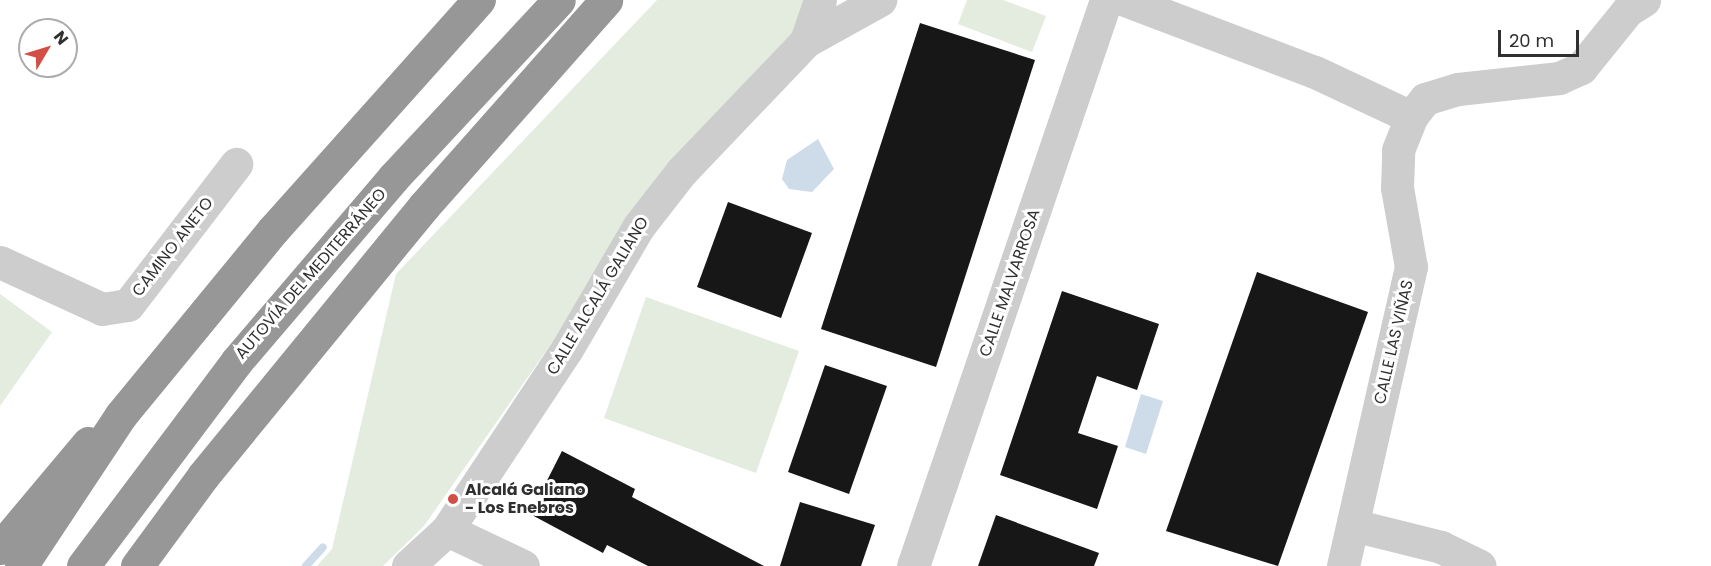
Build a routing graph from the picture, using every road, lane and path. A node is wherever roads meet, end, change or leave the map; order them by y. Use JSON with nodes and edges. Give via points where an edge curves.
{"nodes":[{"id":1,"x":478,"y":0,"type":"edge"},
{"id":2,"x":559,"y":0,"type":"edge"},
{"id":3,"x":606,"y":0,"type":"edge"},
{"id":4,"x":621,"y":0,"type":"edge"},
{"id":5,"x":820,"y":0,"type":"edge"},
{"id":6,"x":880,"y":0,"type":"edge"},
{"id":7,"x":1106,"y":0,"type":"edge"},
{"id":8,"x":1125,"y":0,"type":"edge"},
{"id":9,"x":1644,"y":0,"type":"edge"},
{"id":10,"x":806,"y":41,"type":"junction"},
{"id":11,"x":550,"y":68,"type":"junction"},
{"id":12,"x":1411,"y":117,"type":"junction"},
{"id":13,"x":236,"y":164,"type":"dead end"},
{"id":14,"x":0,"y":262,"type":"edge"},
{"id":15,"x":121,"y":415,"type":"junction"},
{"id":16,"x":1353,"y":525,"type":"junction"},
{"id":17,"x":447,"y":530,"type":"junction"},
{"id":18,"x":0,"y":548,"type":"edge"},
{"id":19,"x":21,"y":566,"type":"edge"},
{"id":20,"x":83,"y":566,"type":"edge"},
{"id":21,"x":137,"y":566,"type":"edge"},
{"id":22,"x":408,"y":566,"type":"edge"},
{"id":23,"x":522,"y":566,"type":"edge"},
{"id":24,"x":913,"y":566,"type":"edge"},
{"id":25,"x":1343,"y":566,"type":"edge"},
{"id":26,"x":1480,"y":566,"type":"edge"}],
"edges":[{"from":1,"to":15,"type":"highway","via":[[273,230]]},
{"from":2,"to":20,"type":"highway","name":"AUTOVÍA DEL MEDITERRÁNEO","via":[[393,178],[236,362]]},
{"from":3,"to":11,"type":"highway"},
{"from":4,"to":11,"type":"highway"},
{"from":5,"to":10,"type":"street","name":"CALLE ALCALÁ GALIANO"},
{"from":6,"to":10,"type":"street","name":"CALLE ALCALÁ GALIANO"},
{"from":7,"to":24,"type":"street","name":"CALLE MALVARROSA"},
{"from":8,"to":12,"type":"street","via":[[1315,72]]},
{"from":9,"to":12,"type":"street","via":[[1628,10],[1581,69],[1559,78],[1458,89],[1425,99]]},
{"from":10,"to":17,"type":"street","name":"CALLE ALCALÁ GALIANO","via":[[681,172],[639,226],[567,349]]},
{"from":11,"to":21,"type":"highway","via":[[424,206],[203,476]]},
{"from":12,"to":16,"type":"street","name":"CALLE LAS VIÑAS","via":[[1398,150],[1397,188],[1411,267]]},
{"from":13,"to":14,"type":"street","name":"CAMINO ANETO","via":[[128,305],[102,309]]},
{"from":15,"to":18,"type":"highway","via":[[69,460]]},
{"from":15,"to":19,"type":"highway"},
{"from":16,"to":25,"type":"street","name":"CALLE LAS VIÑAS"},
{"from":16,"to":26,"type":"street","via":[[1441,547]]},
{"from":17,"to":22,"type":"street","name":"CALLE ALCALÁ GALIANO"},
{"from":17,"to":23,"type":"street"}]}
